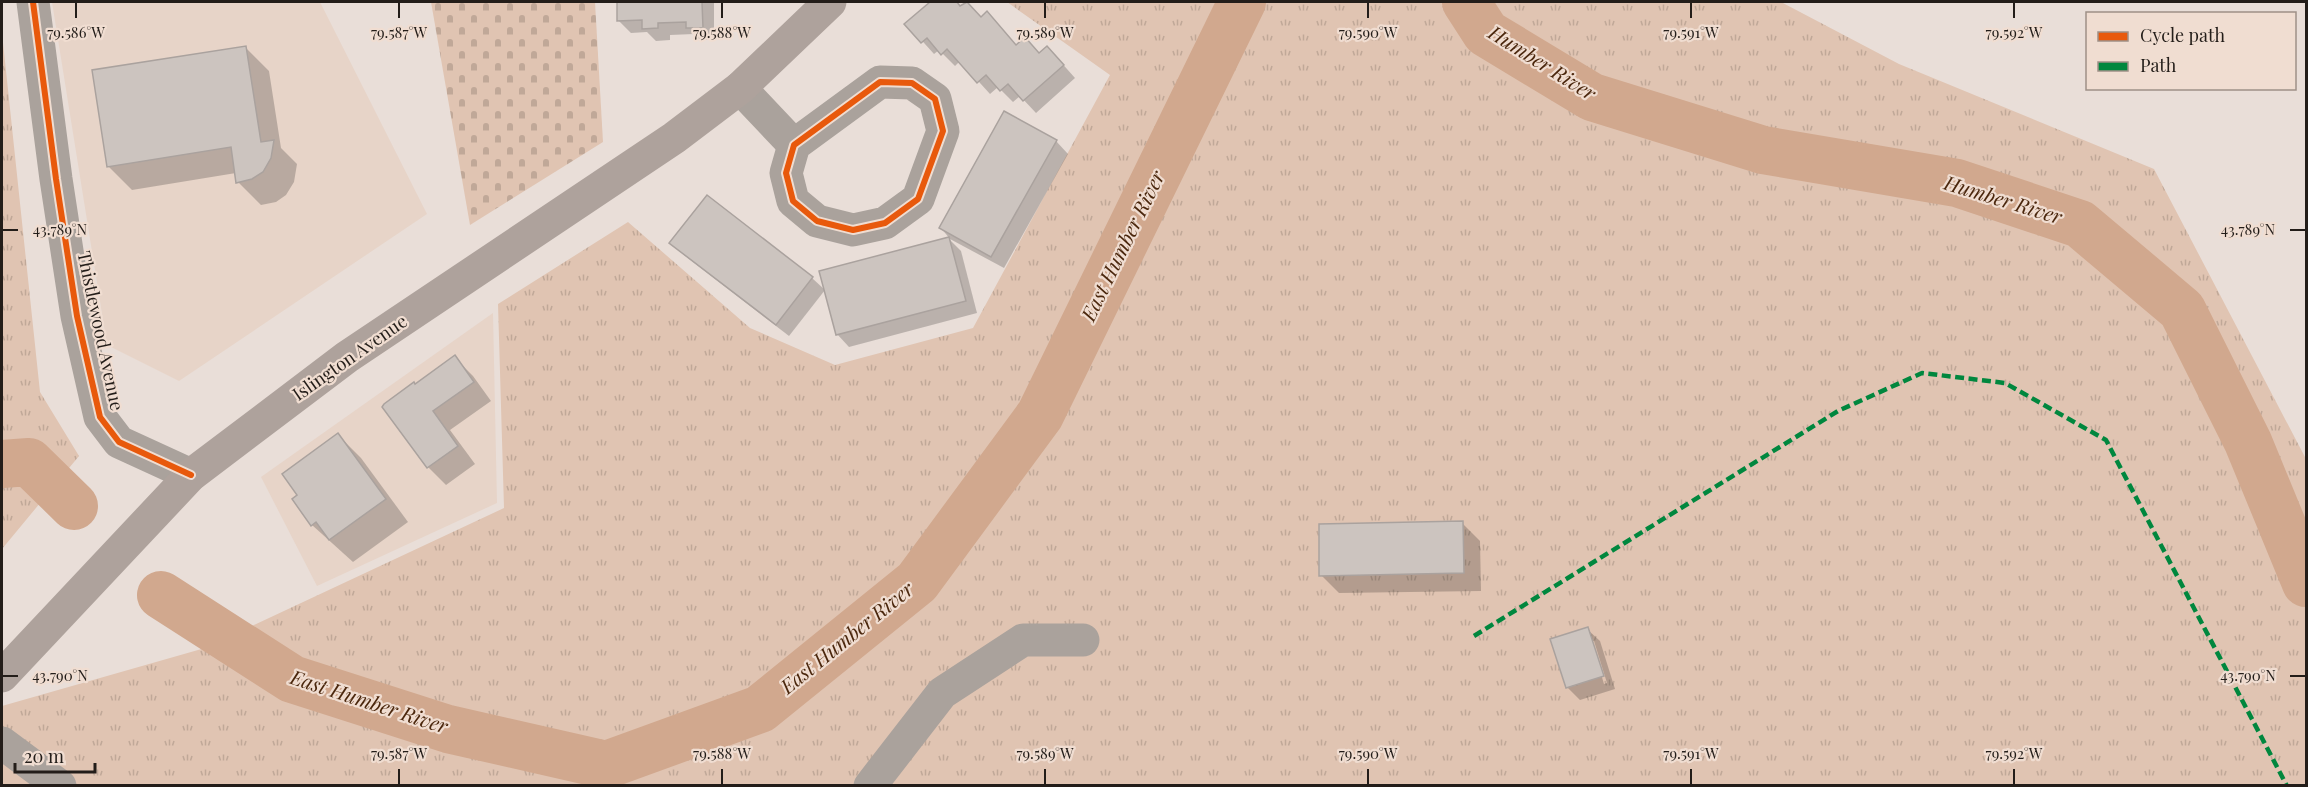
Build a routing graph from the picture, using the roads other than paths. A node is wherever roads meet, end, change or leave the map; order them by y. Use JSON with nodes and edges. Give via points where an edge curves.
{"nodes":[{"id":1,"x":33,"y":2,"type":"edge"},
{"id":2,"x":827,"y":3,"type":"edge"},
{"id":3,"x":740,"y":88,"type":"junction"},
{"id":4,"x":794,"y":145,"type":"junction"},
{"id":5,"x":191,"y":475,"type":"junction"},
{"id":6,"x":1083,"y":640,"type":"dead end"},
{"id":7,"x":2,"y":676,"type":"edge"},
{"id":8,"x":2,"y":743,"type":"edge"},
{"id":9,"x":60,"y":786,"type":"edge"},
{"id":10,"x":870,"y":786,"type":"edge"}],
"edges":[{"from":1,"to":5,"type":"street","name":"Thistlewood Avenue","via":[[77,316],[100,417],[119,441]]},
{"from":2,"to":3,"type":"main road","name":"Islington Avenue"},
{"from":3,"to":4,"type":"street"},
{"from":3,"to":5,"type":"main road","name":"Islington Avenue","via":[[674,138],[347,357]]},
{"from":4,"to":4,"type":"street","via":[[786,173],[793,201],[817,221],[853,230],[885,223],[918,199],[943,131],[935,99],[912,83],[880,82]]},
{"from":5,"to":7,"type":"main road","name":"Islington Avenue"},
{"from":6,"to":10,"type":"street","via":[[1023,640],[942,693]]},
{"from":8,"to":9,"type":"street"}]}
